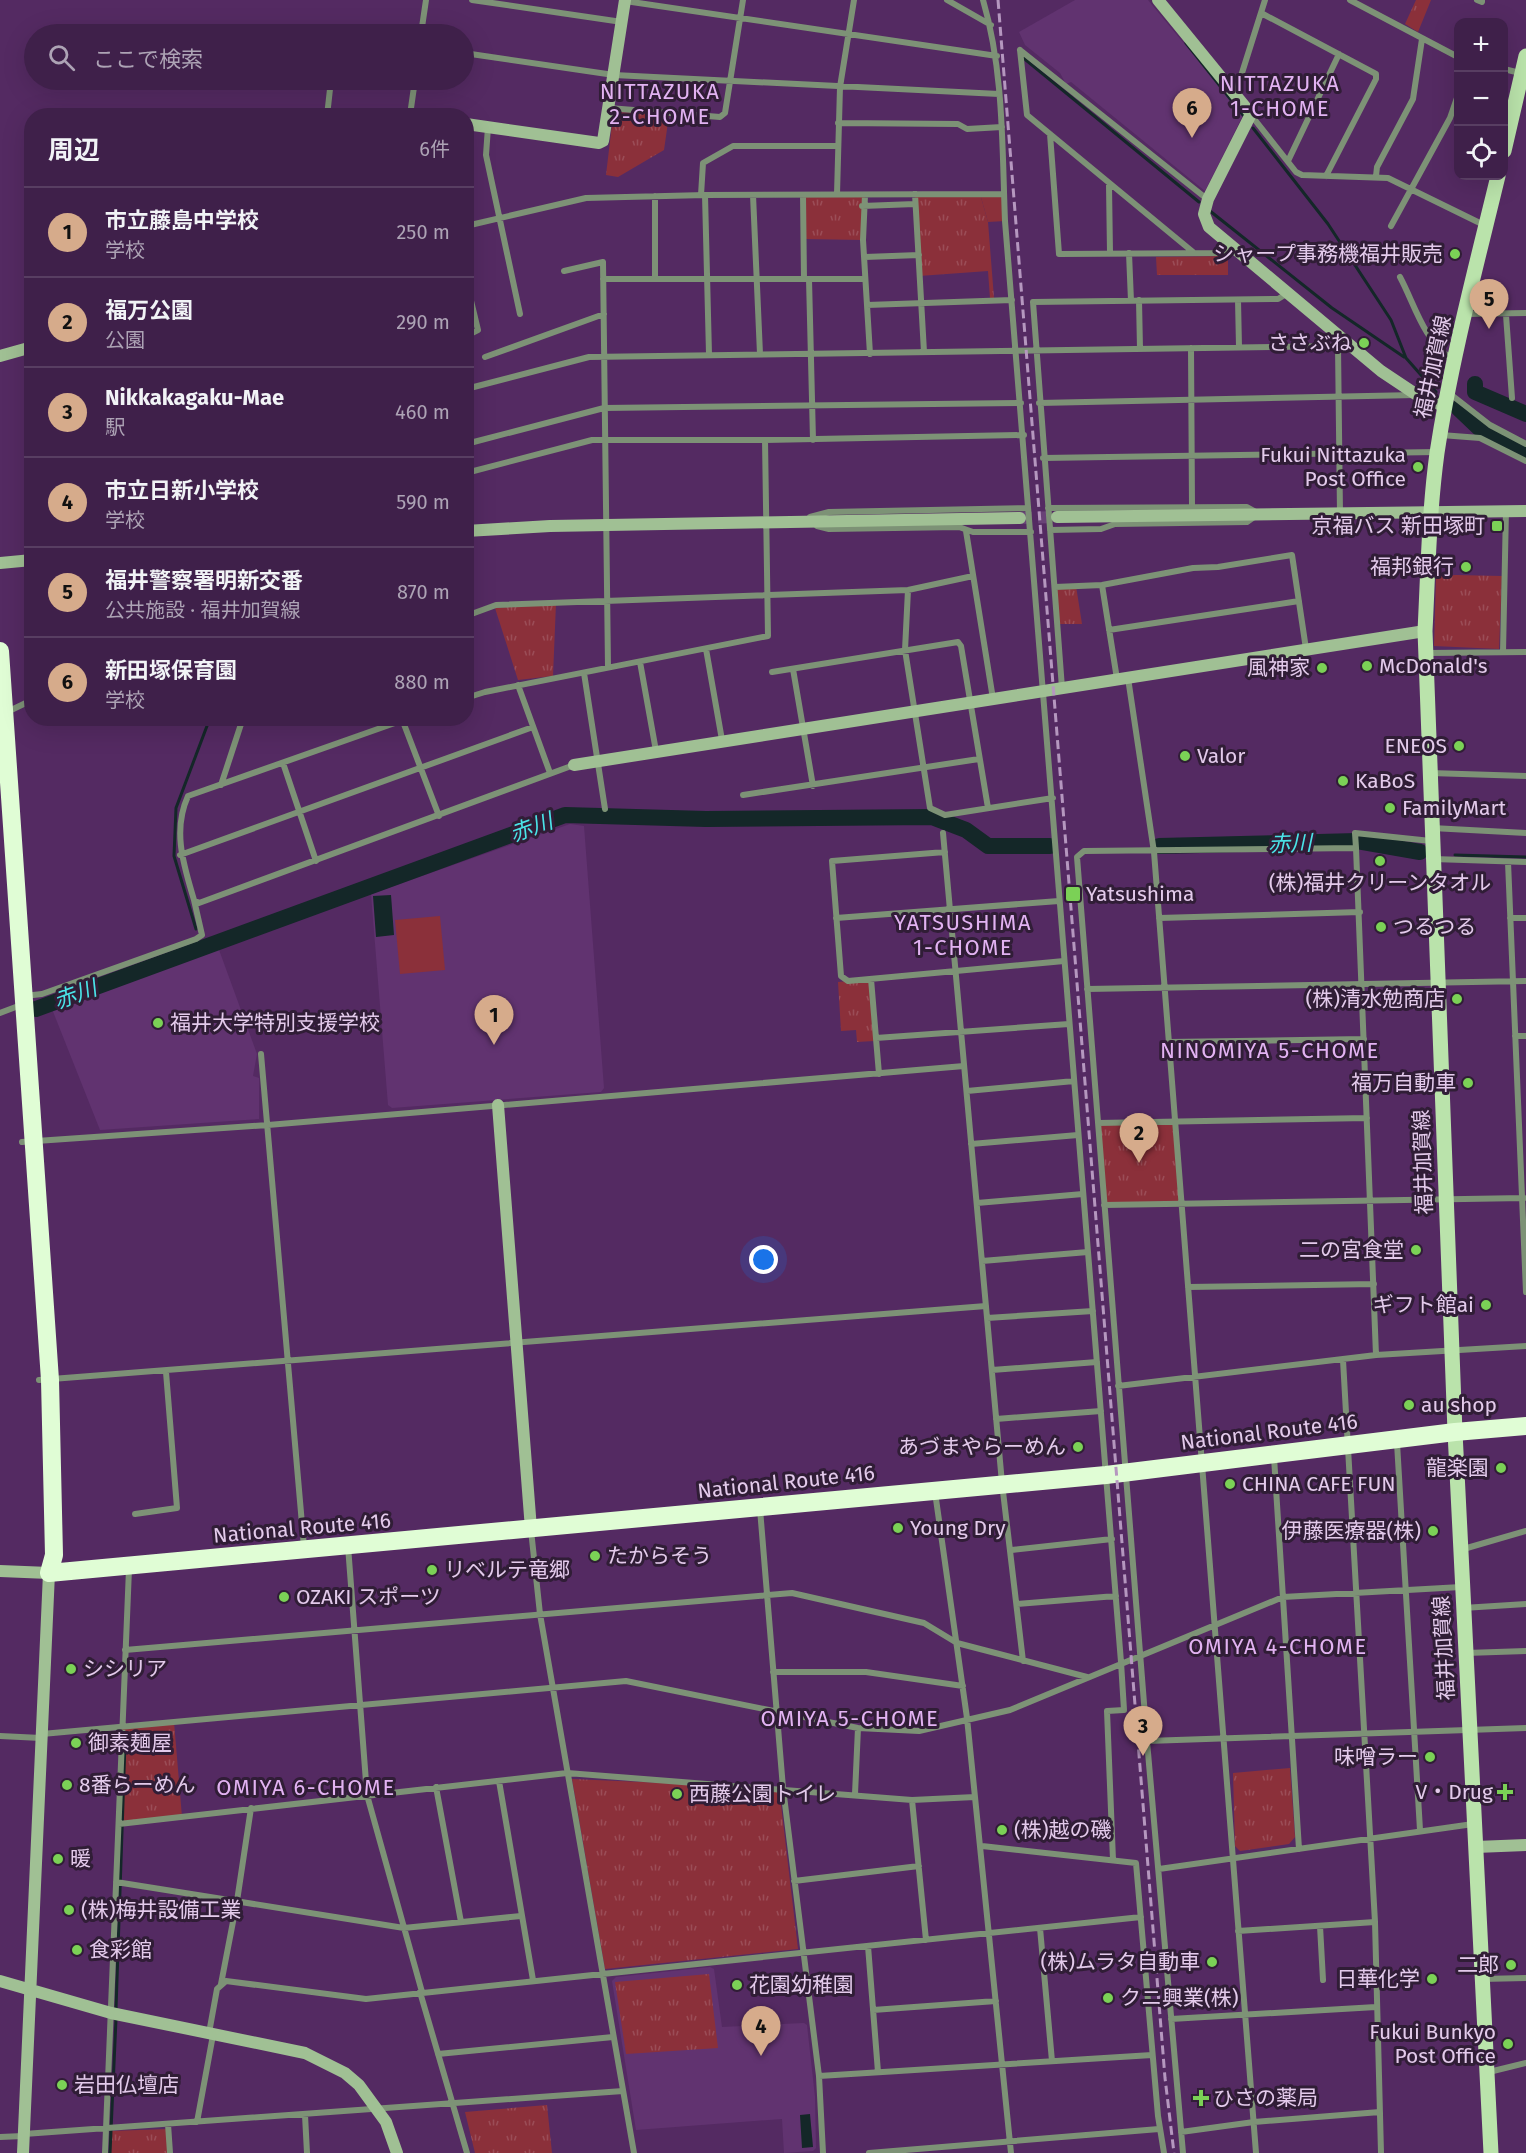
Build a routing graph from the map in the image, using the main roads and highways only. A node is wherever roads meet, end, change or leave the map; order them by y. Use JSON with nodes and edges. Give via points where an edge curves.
{"nodes":[{"id":1,"x":1526,"y":56,"type":"edge"},
{"id":2,"x":1522,"y":91,"type":"edge"},
{"id":3,"x":1508,"y":135,"type":"edge"},
{"id":4,"x":1497,"y":180,"type":"edge"},
{"id":5,"x":0,"y":651,"type":"edge"},
{"id":6,"x":2,"y":712,"type":"edge"},
{"id":7,"x":6,"y":819,"type":"edge"},
{"id":8,"x":15,"y":1005,"type":"edge"},
{"id":9,"x":1526,"y":1426,"type":"edge"},
{"id":10,"x":1455,"y":1432,"type":"junction"},
{"id":11,"x":1491,"y":2153,"type":"edge"}],
"edges":[{"from":1,"to":2,"type":"main road"},
{"from":2,"to":3,"type":"main road"},
{"from":4,"to":10,"type":"main road","name":"福井加賀線","via":[[1437,452],[1425,631]]},
{"from":5,"to":6,"type":"highway"},
{"from":6,"to":7,"type":"highway"},
{"from":7,"to":8,"type":"highway"},
{"from":8,"to":10,"type":"highway","name":"National Route 416","via":[[44,1380],[42,1556],[49,1573],[1127,1472]]},
{"from":9,"to":10,"type":"highway","name":"National Route 416"},
{"from":10,"to":11,"type":"main road","name":"福井加賀線"}]}
